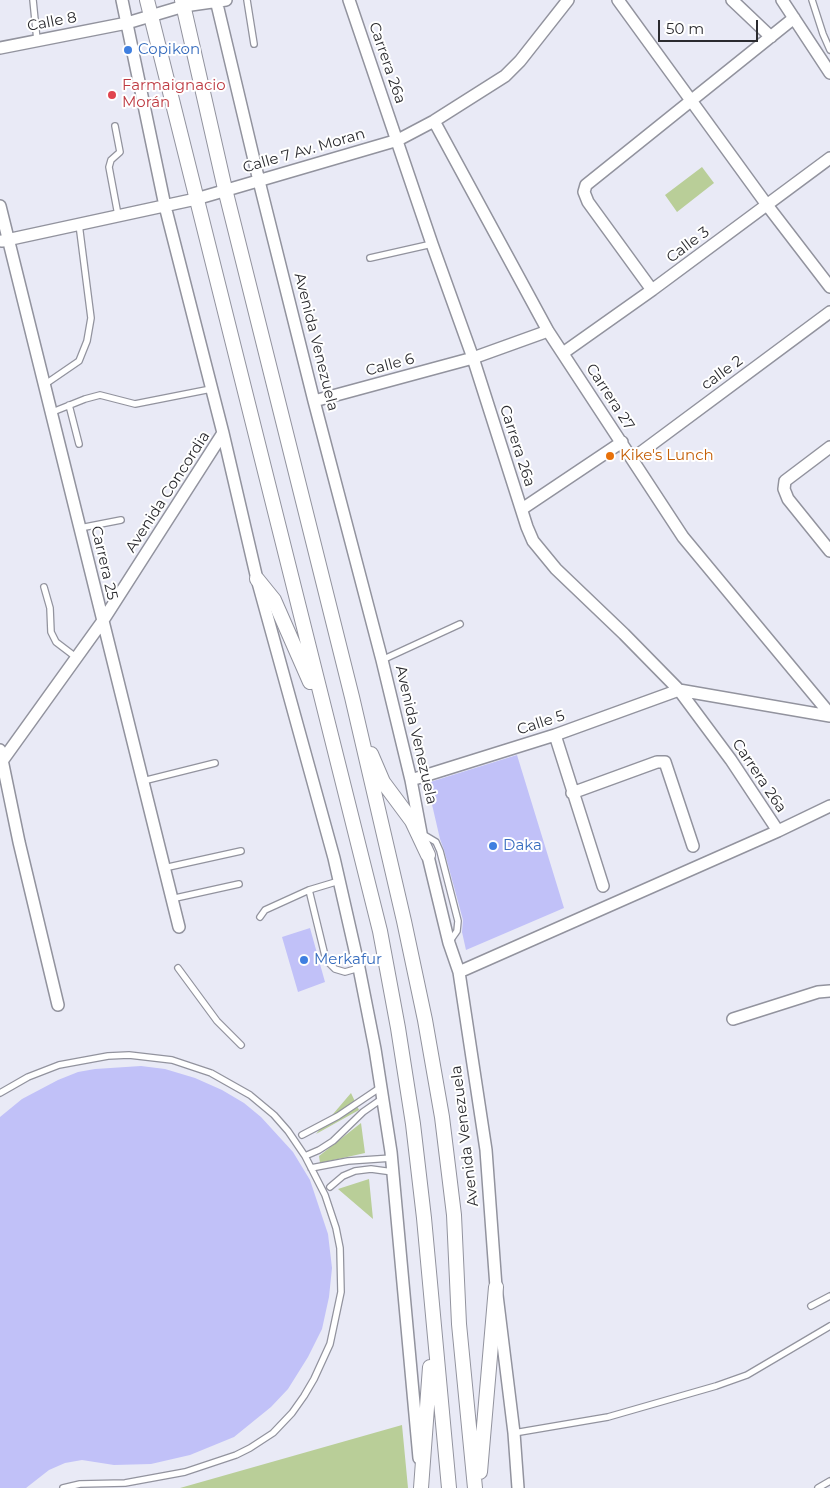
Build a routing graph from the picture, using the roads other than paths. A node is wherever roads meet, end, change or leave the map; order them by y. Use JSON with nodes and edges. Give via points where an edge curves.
{"nodes":[{"id":1,"x":33,"y":0,"type":"edge"},
{"id":2,"x":122,"y":0,"type":"edge"},
{"id":3,"x":147,"y":0,"type":"edge"},
{"id":4,"x":247,"y":0,"type":"edge"},
{"id":5,"x":349,"y":0,"type":"edge"},
{"id":6,"x":568,"y":0,"type":"edge"},
{"id":7,"x":618,"y":0,"type":"edge"},
{"id":8,"x":732,"y":0,"type":"edge"},
{"id":9,"x":782,"y":0,"type":"edge"},
{"id":10,"x":812,"y":0,"type":"edge"},
{"id":11,"x":220,"y":1,"type":"edge"},
{"id":12,"x":183,"y":3,"type":"edge"},
{"id":13,"x":151,"y":15,"type":"junction"},
{"id":14,"x":794,"y":18,"type":"junction"},
{"id":15,"x":127,"y":22,"type":"junction"},
{"id":16,"x":771,"y":37,"type":"junction"},
{"id":17,"x":37,"y":40,"type":"junction"},
{"id":18,"x":254,"y":44,"type":"dead end"},
{"id":19,"x":0,"y":48,"type":"edge"},
{"id":20,"x":830,"y":50,"type":"edge"},
{"id":21,"x":830,"y":73,"type":"edge"},
{"id":22,"x":691,"y":102,"type":"junction"},
{"id":23,"x":434,"y":122,"type":"junction"},
{"id":24,"x":115,"y":126,"type":"dead end"},
{"id":25,"x":398,"y":140,"type":"junction"},
{"id":26,"x":830,"y":158,"type":"edge"},
{"id":27,"x":259,"y":180,"type":"junction"},
{"id":28,"x":225,"y":189,"type":"junction"},
{"id":29,"x":196,"y":199,"type":"junction"},
{"id":30,"x":767,"y":205,"type":"junction"},
{"id":31,"x":0,"y":206,"type":"edge"},
{"id":32,"x":165,"y":206,"type":"junction"},
{"id":33,"x":118,"y":215,"type":"junction"},
{"id":34,"x":79,"y":223,"type":"junction"},
{"id":35,"x":4,"y":240,"type":"edge"},
{"id":36,"x":432,"y":244,"type":"junction"},
{"id":37,"x":370,"y":258,"type":"dead end"},
{"id":38,"x":830,"y":287,"type":"edge"},
{"id":39,"x":652,"y":290,"type":"junction"},
{"id":40,"x":830,"y":312,"type":"edge"},
{"id":41,"x":548,"y":331,"type":"junction"},
{"id":42,"x":563,"y":353,"type":"junction"},
{"id":43,"x":473,"y":358,"type":"junction"},
{"id":44,"x":44,"y":385,"type":"junction"},
{"id":45,"x":211,"y":389,"type":"junction"},
{"id":46,"x":314,"y":401,"type":"junction"},
{"id":47,"x":69,"y":405,"type":"junction"},
{"id":48,"x":50,"y":413,"type":"junction"},
{"id":49,"x":223,"y":432,"type":"junction"},
{"id":50,"x":622,"y":442,"type":"junction"},
{"id":51,"x":79,"y":444,"type":"dead end"},
{"id":52,"x":830,"y":447,"type":"edge"},
{"id":53,"x":632,"y":459,"type":"junction"},
{"id":54,"x":522,"y":509,"type":"junction"},
{"id":55,"x":121,"y":520,"type":"dead end"},
{"id":56,"x":80,"y":528,"type":"junction"},
{"id":57,"x":830,"y":551,"type":"edge"},
{"id":58,"x":257,"y":579,"type":"junction"},
{"id":59,"x":44,"y":587,"type":"dead end"},
{"id":60,"x":102,"y":622,"type":"junction"},
{"id":61,"x":460,"y":624,"type":"dead end"},
{"id":62,"x":76,"y":658,"type":"junction"},
{"id":63,"x":382,"y":660,"type":"junction"},
{"id":64,"x":679,"y":690,"type":"junction"},
{"id":65,"x":324,"y":712,"type":"junction"},
{"id":66,"x":830,"y":715,"type":"edge"},
{"id":67,"x":358,"y":727,"type":"junction"},
{"id":68,"x":555,"y":735,"type":"junction"},
{"id":69,"x":1,"y":758,"type":"edge"},
{"id":70,"x":215,"y":763,"type":"dead end"},
{"id":71,"x":411,"y":780,"type":"junction"},
{"id":72,"x":143,"y":781,"type":"junction"},
{"id":73,"x":572,"y":793,"type":"junction"},
{"id":74,"x":830,"y":806,"type":"edge"},
{"id":75,"x":778,"y":831,"type":"junction"},
{"id":76,"x":421,"y":833,"type":"junction"},
{"id":77,"x":693,"y":846,"type":"dead end"},
{"id":78,"x":241,"y":851,"type":"dead end"},
{"id":79,"x":428,"y":855,"type":"junction"},
{"id":80,"x":164,"y":868,"type":"junction"},
{"id":81,"x":339,"y":881,"type":"junction"},
{"id":82,"x":239,"y":884,"type":"dead end"},
{"id":83,"x":603,"y":886,"type":"dead end"},
{"id":84,"x":309,"y":890,"type":"junction"},
{"id":85,"x":171,"y":899,"type":"junction"},
{"id":86,"x":260,"y":917,"type":"dead end"},
{"id":87,"x":179,"y":927,"type":"dead end"},
{"id":88,"x":449,"y":943,"type":"junction"},
{"id":89,"x":178,"y":968,"type":"dead end"},
{"id":90,"x":359,"y":968,"type":"junction"},
{"id":91,"x":459,"y":972,"type":"junction"},
{"id":92,"x":830,"y":991,"type":"edge"},
{"id":93,"x":58,"y":1005,"type":"dead end"},
{"id":94,"x":733,"y":1019,"type":"dead end"},
{"id":95,"x":241,"y":1045,"type":"dead end"},
{"id":96,"x":0,"y":1093,"type":"edge"},
{"id":97,"x":382,"y":1093,"type":"junction"},
{"id":98,"x":302,"y":1135,"type":"dead end"},
{"id":99,"x":305,"y":1156,"type":"junction"},
{"id":100,"x":392,"y":1158,"type":"junction"},
{"id":101,"x":311,"y":1168,"type":"junction"},
{"id":102,"x":393,"y":1172,"type":"junction"},
{"id":103,"x":330,"y":1187,"type":"dead end"},
{"id":104,"x":496,"y":1287,"type":"junction"},
{"id":105,"x":830,"y":1296,"type":"edge"},
{"id":106,"x":811,"y":1306,"type":"dead end"},
{"id":107,"x":830,"y":1326,"type":"edge"},
{"id":108,"x":433,"y":1327,"type":"junction"},
{"id":109,"x":514,"y":1432,"type":"junction"},
{"id":110,"x":830,"y":1481,"type":"edge"},
{"id":111,"x":63,"y":1488,"type":"edge"},
{"id":112,"x":421,"y":1488,"type":"edge"},
{"id":113,"x":449,"y":1488,"type":"edge"},
{"id":114,"x":477,"y":1488,"type":"edge"},
{"id":115,"x":518,"y":1488,"type":"edge"},
{"id":116,"x":818,"y":1488,"type":"edge"}],
"edges":[{"from":1,"to":17,"type":"lane"},
{"from":2,"to":15,"type":"street"},
{"from":3,"to":13,"type":"street"},
{"from":4,"to":18,"type":"lane"},
{"from":5,"to":25,"type":"street","name":"Carrera 26a"},
{"from":6,"to":23,"type":"street","name":"Calle 7 Av. Moran","via":[[505,76]]},
{"from":7,"to":22,"type":"street"},
{"from":8,"to":16,"type":"street"},
{"from":9,"to":14,"type":"street"},
{"from":10,"to":20,"type":"lane"},
{"from":11,"to":12,"type":"street","name":"Calle 8"},
{"from":11,"to":27,"type":"street","name":"Avenida Venezuela"},
{"from":12,"to":13,"type":"street","name":"Calle 8"},
{"from":12,"to":28,"type":"street","name":"Avenida Venezuela"},
{"from":13,"to":15,"type":"street","name":"Calle 8"},
{"from":13,"to":29,"type":"street"},
{"from":14,"to":16,"type":"street"},
{"from":14,"to":21,"type":"street"},
{"from":15,"to":17,"type":"street","name":"Calle 8"},
{"from":15,"to":32,"type":"street"},
{"from":16,"to":22,"type":"street"},
{"from":17,"to":19,"type":"street","name":"Calle 8"},
{"from":22,"to":30,"type":"street"},
{"from":22,"to":39,"type":"street","via":[[586,185],[584,192]]},
{"from":23,"to":25,"type":"street","name":"Calle 7 Av. Moran"},
{"from":23,"to":41,"type":"street","name":"Carrera 27"},
{"from":24,"to":33,"type":"lane","via":[[120,152],[111,160],[109,167]]},
{"from":25,"to":27,"type":"street","name":"Calle 7 Av. Moran"},
{"from":25,"to":36,"type":"street","name":"Carrera 26a"},
{"from":26,"to":30,"type":"street","name":"Calle 3"},
{"from":27,"to":28,"type":"street","name":"Calle 7 Av. Moran"},
{"from":27,"to":46,"type":"street","name":"Avenida Venezuela"},
{"from":28,"to":29,"type":"street","name":"Calle 7 Av. Moran"},
{"from":28,"to":67,"type":"street","name":"Avenida Venezuela"},
{"from":29,"to":32,"type":"street","name":"Calle 7 Av. Moran"},
{"from":29,"to":65,"type":"street"},
{"from":30,"to":38,"type":"street"},
{"from":30,"to":39,"type":"street","name":"Calle 3"},
{"from":31,"to":35,"type":"street","name":"Carrera 25"},
{"from":32,"to":33,"type":"street","name":"Calle 7 Av. Moran"},
{"from":32,"to":45,"type":"street"},
{"from":33,"to":34,"type":"street","name":"Calle 7 Av. Moran"},
{"from":34,"to":35,"type":"street","name":"Calle 7 Av. Moran"},
{"from":34,"to":44,"type":"lane","via":[[91,318],[87,341],[79,361]]},
{"from":35,"to":44,"type":"street","name":"Carrera 25"},
{"from":36,"to":37,"type":"lane"},
{"from":36,"to":43,"type":"street","name":"Carrera 26a"},
{"from":39,"to":42,"type":"street","name":"Calle 3"},
{"from":40,"to":53,"type":"street","name":"calle 2"},
{"from":41,"to":42,"type":"street","name":"Carrera 27"},
{"from":41,"to":43,"type":"street","name":"Calle 6"},
{"from":42,"to":50,"type":"street","name":"Carrera 27"},
{"from":43,"to":46,"type":"street","name":"Calle 6"},
{"from":43,"to":54,"type":"street","name":"Carrera 26a"},
{"from":44,"to":48,"type":"street","name":"Carrera 25"},
{"from":45,"to":47,"type":"lane","via":[[135,404],[100,395]]},
{"from":45,"to":49,"type":"street"},
{"from":46,"to":63,"type":"street","name":"Avenida Venezuela"},
{"from":47,"to":48,"type":"lane"},
{"from":47,"to":51,"type":"lane"},
{"from":48,"to":56,"type":"street","name":"Carrera 25"},
{"from":49,"to":58,"type":"street"},
{"from":49,"to":60,"type":"street","name":"Avenida Concordia"},
{"from":50,"to":53,"type":"street","name":"Carrera 27"},
{"from":50,"to":54,"type":"street"},
{"from":52,"to":57,"type":"street","via":[[786,481],[784,489],[788,499]]},
{"from":53,"to":66,"type":"street","name":"Carrera 27","via":[[682,537]]},
{"from":54,"to":64,"type":"street","name":"Carrera 26a","via":[[533,541],[556,569]]},
{"from":55,"to":56,"type":"lane"},
{"from":56,"to":60,"type":"street","name":"Carrera 25"},
{"from":58,"to":65,"type":"street","via":[[274,600]]},
{"from":58,"to":81,"type":"street"},
{"from":59,"to":62,"type":"lane","via":[[50,608],[51,632],[56,642]]},
{"from":60,"to":62,"type":"street","name":"Avenida Concordia"},
{"from":60,"to":72,"type":"street","name":"Carrera 25"},
{"from":61,"to":63,"type":"lane"},
{"from":62,"to":69,"type":"street","name":"Avenida Concordia"},
{"from":63,"to":71,"type":"street","name":"Avenida Venezuela"},
{"from":64,"to":66,"type":"street"},
{"from":64,"to":68,"type":"street","name":"Calle 5"},
{"from":64,"to":75,"type":"street","name":"Carrera 26a"},
{"from":65,"to":108,"type":"street","via":[[380,931],[398,1028],[423,1208]]},
{"from":67,"to":79,"type":"street","via":[[383,782],[412,821]]},
{"from":67,"to":114,"type":"street","name":"Avenida Venezuela","via":[[406,930],[442,1117],[454,1215],[459,1324]]},
{"from":68,"to":71,"type":"street","name":"Calle 5"},
{"from":68,"to":73,"type":"street"},
{"from":69,"to":93,"type":"street"},
{"from":70,"to":72,"type":"lane"},
{"from":71,"to":76,"type":"street","name":"Avenida Venezuela"},
{"from":72,"to":80,"type":"street","name":"Carrera 25"},
{"from":73,"to":77,"type":"street","via":[[657,762],[665,762]]},
{"from":73,"to":83,"type":"street"},
{"from":74,"to":75,"type":"street"},
{"from":75,"to":91,"type":"street"},
{"from":76,"to":79,"type":"street","name":"Avenida Venezuela"},
{"from":76,"to":88,"type":"lane","via":[[436,842],[440,851],[458,921],[457,932]]},
{"from":78,"to":80,"type":"lane"},
{"from":79,"to":88,"type":"street","name":"Avenida Venezuela"},
{"from":80,"to":85,"type":"street","name":"Carrera 25"},
{"from":81,"to":84,"type":"lane"},
{"from":81,"to":90,"type":"street"},
{"from":82,"to":85,"type":"lane"},
{"from":84,"to":86,"type":"lane","via":[[264,910]]},
{"from":84,"to":90,"type":"lane","via":[[326,960],[335,969],[345,972]]},
{"from":85,"to":87,"type":"street","name":"Carrera 25"},
{"from":88,"to":91,"type":"street","name":"Avenida Venezuela"},
{"from":89,"to":95,"type":"lane","via":[[217,1020]]},
{"from":90,"to":97,"type":"street"},
{"from":91,"to":104,"type":"street","name":"Avenida Venezuela","via":[[486,1150]]},
{"from":92,"to":94,"type":"street"},
{"from":96,"to":99,"type":"lane","via":[[28,1077],[75,1061],[129,1055],[172,1060],[211,1073],[250,1095],[274,1115]]},
{"from":97,"to":98,"type":"lane"},
{"from":97,"to":99,"type":"lane","via":[[333,1141]]},
{"from":97,"to":100,"type":"street"},
{"from":99,"to":101,"type":"lane"},
{"from":100,"to":101,"type":"lane"},
{"from":100,"to":102,"type":"street"},
{"from":101,"to":111,"type":"lane","via":[[336,1228],[342,1262],[341,1292],[335,1327],[326,1352],[292,1413],[273,1433],[256,1444],[203,1466],[146,1480]]},
{"from":102,"to":103,"type":"lane","via":[[354,1171]]},
{"from":102,"to":112,"type":"street"},
{"from":104,"to":109,"type":"street","name":"Avenida Venezuela"},
{"from":104,"to":114,"type":"street"},
{"from":105,"to":106,"type":"lane"},
{"from":107,"to":109,"type":"lane","via":[[747,1375],[716,1386],[608,1417]]},
{"from":108,"to":112,"type":"street"},
{"from":108,"to":113,"type":"street"},
{"from":109,"to":115,"type":"street","name":"Avenida Venezuela"},
{"from":110,"to":116,"type":"lane"}]}
